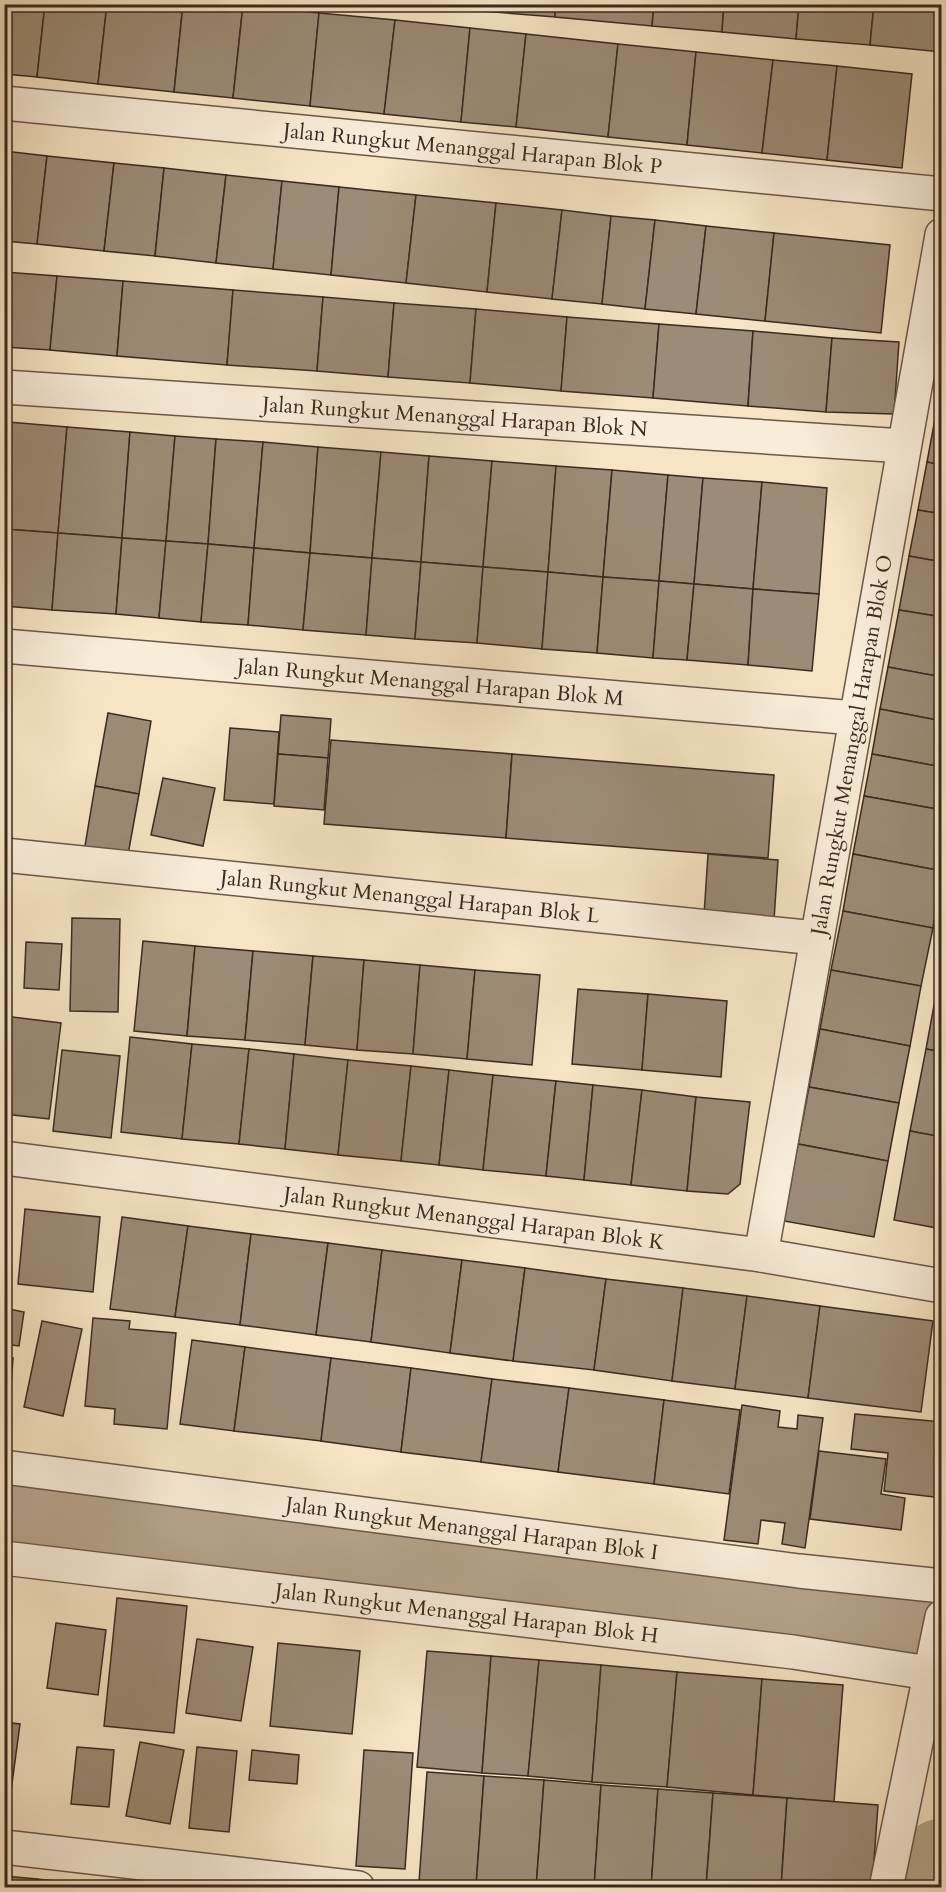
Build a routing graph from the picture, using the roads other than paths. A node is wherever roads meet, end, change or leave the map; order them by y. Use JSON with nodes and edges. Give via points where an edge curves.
{"nodes":[{"id":1,"x":4,"y":103,"type":"edge"},
{"id":2,"x":942,"y":194,"type":"edge"},
{"id":3,"x":942,"y":235,"type":"edge"},
{"id":4,"x":4,"y":387,"type":"edge"},
{"id":5,"x":904,"y":446,"type":"junction"},
{"id":6,"x":4,"y":646,"type":"edge"},
{"id":7,"x":855,"y":718,"type":"junction"},
{"id":8,"x":4,"y":855,"type":"edge"},
{"id":9,"x":816,"y":938,"type":"junction"},
{"id":10,"x":4,"y":1158,"type":"edge"},
{"id":11,"x":761,"y":1255,"type":"junction"},
{"id":12,"x":942,"y":1286,"type":"edge"},
{"id":13,"x":4,"y":1467,"type":"edge"},
{"id":14,"x":4,"y":1558,"type":"edge"},
{"id":15,"x":942,"y":1586,"type":"edge"},
{"id":16,"x":942,"y":1617,"type":"edge"},
{"id":17,"x":931,"y":1664,"type":"junction"},
{"id":18,"x":4,"y":1846,"type":"edge"},
{"id":19,"x":358,"y":1887,"type":"edge"},
{"id":20,"x":886,"y":1887,"type":"edge"}],
"edges":[{"from":1,"to":2,"type":"street","name":"Jalan Rungkut Menanggal Harapan Blok P"},
{"from":3,"to":5,"type":"street","name":"Jalan Rungkut Menanggal Harapan Blok O"},
{"from":4,"to":5,"type":"street","name":"Jalan Rungkut Menanggal Harapan Blok N"},
{"from":5,"to":7,"type":"street","name":"Jalan Rungkut Menanggal Harapan Blok O"},
{"from":6,"to":7,"type":"street","name":"Jalan Rungkut Menanggal Harapan Blok M"},
{"from":7,"to":9,"type":"street","name":"Jalan Rungkut Menanggal Harapan Blok O"},
{"from":8,"to":9,"type":"street","name":"Jalan Rungkut Menanggal Harapan Blok L"},
{"from":9,"to":11,"type":"street","name":"Jalan Rungkut Menanggal Harapan Blok O"},
{"from":10,"to":11,"type":"street","name":"Jalan Rungkut Menanggal Harapan Blok K"},
{"from":11,"to":12,"type":"street","name":"Jalan Rungkut Menanggal Harapan Blok K"},
{"from":13,"to":15,"type":"street","name":"Jalan Rungkut Menanggal Harapan Blok I"},
{"from":14,"to":17,"type":"street","name":"Jalan Rungkut Menanggal Harapan Blok H","via":[[793,1652]]},
{"from":16,"to":17,"type":"street"},
{"from":17,"to":20,"type":"street"},
{"from":18,"to":19,"type":"street"}]}
